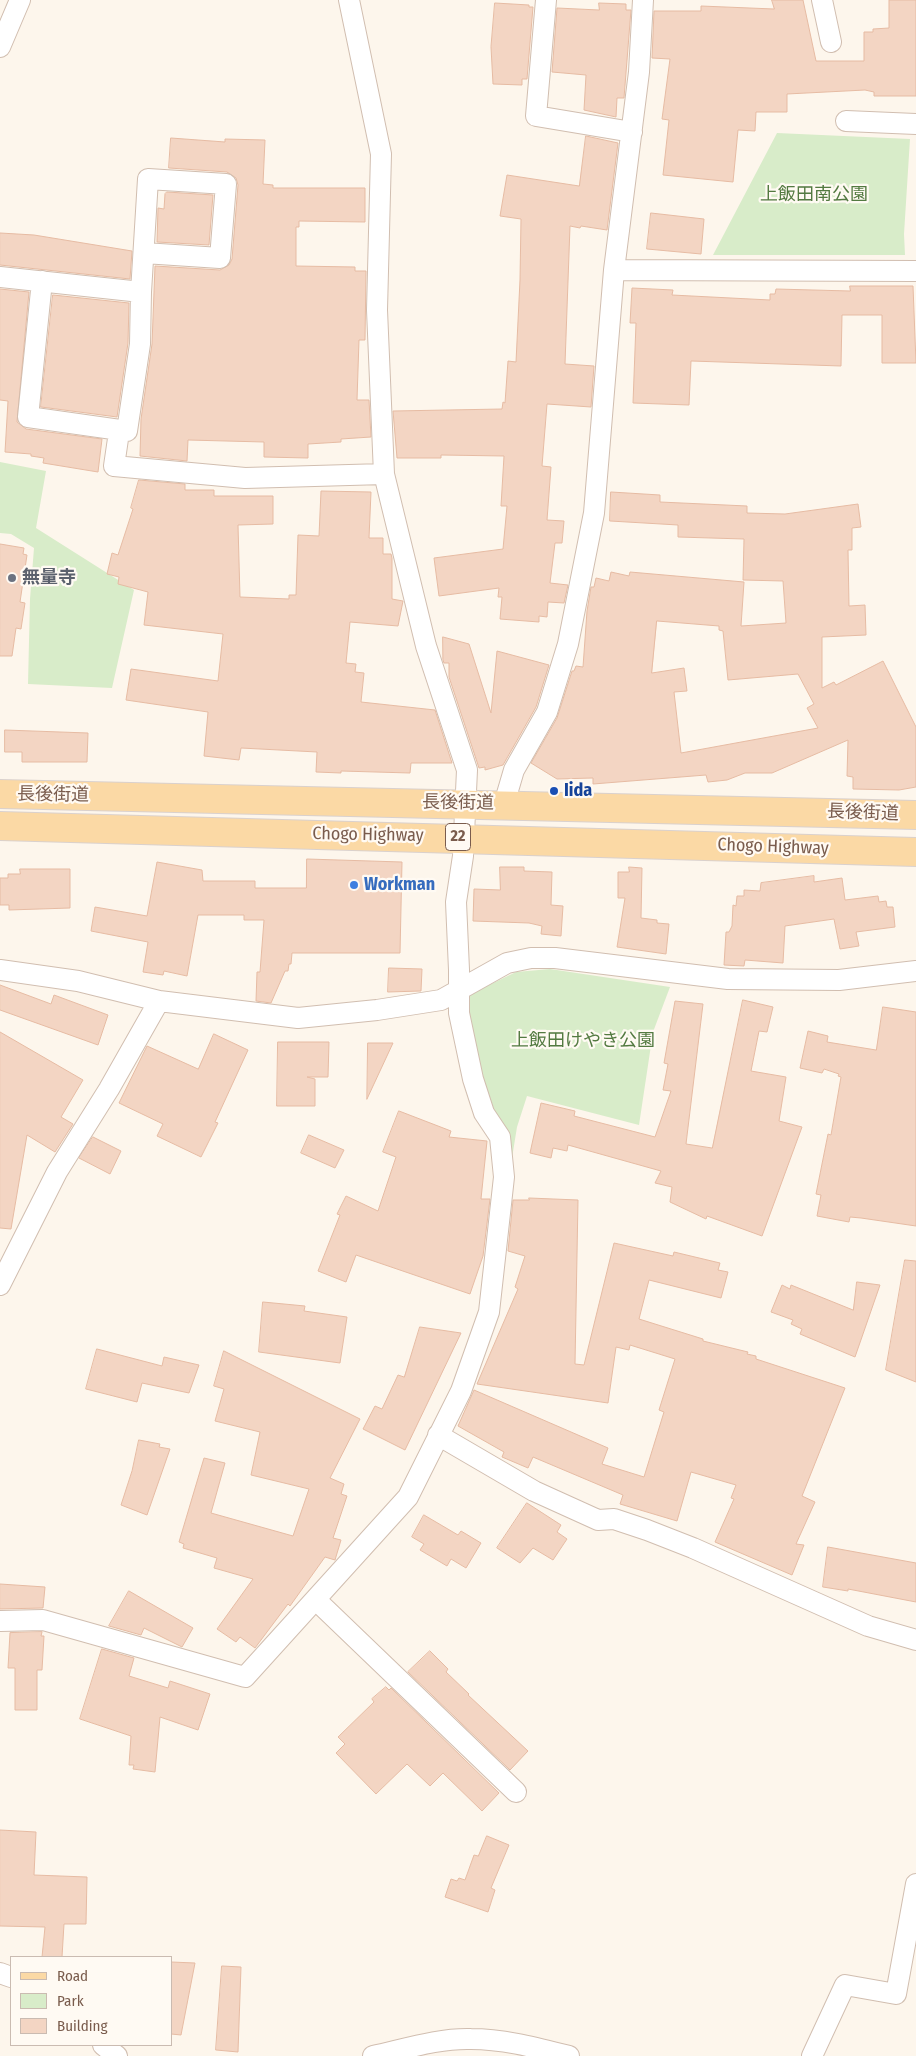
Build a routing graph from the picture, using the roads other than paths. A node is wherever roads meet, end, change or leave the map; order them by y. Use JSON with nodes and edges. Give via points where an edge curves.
{"nodes":[{"id":1,"x":20,"y":0,"type":"edge"},
{"id":2,"x":348,"y":0,"type":"edge"},
{"id":3,"x":546,"y":0,"type":"edge"},
{"id":4,"x":644,"y":0,"type":"edge"},
{"id":5,"x":822,"y":0,"type":"edge"},
{"id":6,"x":831,"y":42,"type":"dead end"},
{"id":7,"x":0,"y":47,"type":"edge"},
{"id":8,"x":846,"y":121,"type":"dead end"},
{"id":9,"x":916,"y":124,"type":"edge"},
{"id":10,"x":632,"y":132,"type":"junction"},
{"id":11,"x":144,"y":253,"type":"junction"},
{"id":12,"x":614,"y":270,"type":"junction"},
{"id":13,"x":916,"y":271,"type":"edge"},
{"id":14,"x":0,"y":276,"type":"edge"},
{"id":15,"x":42,"y":281,"type":"junction"},
{"id":16,"x":141,"y":292,"type":"junction"},
{"id":17,"x":119,"y":432,"type":"junction"},
{"id":18,"x":384,"y":474,"type":"junction"},
{"id":19,"x":0,"y":794,"type":"edge"},
{"id":20,"x":467,"y":804,"type":"junction"},
{"id":21,"x":504,"y":804,"type":"junction"},
{"id":22,"x":916,"y":815,"type":"edge"},
{"id":23,"x":0,"y":826,"type":"edge"},
{"id":24,"x":463,"y":837,"type":"junction"},
{"id":25,"x":916,"y":852,"type":"edge"},
{"id":26,"x":0,"y":970,"type":"edge"},
{"id":27,"x":916,"y":971,"type":"edge"},
{"id":28,"x":458,"y":990,"type":"junction"},
{"id":29,"x":159,"y":1001,"type":"junction"},
{"id":30,"x":0,"y":1285,"type":"edge"},
{"id":31,"x":438,"y":1435,"type":"junction"},
{"id":32,"x":316,"y":1600,"type":"junction"},
{"id":33,"x":0,"y":1621,"type":"edge"},
{"id":34,"x":916,"y":1640,"type":"edge"},
{"id":35,"x":516,"y":1792,"type":"dead end"},
{"id":36,"x":916,"y":1884,"type":"edge"},
{"id":37,"x":911,"y":1943,"type":"edge"},
{"id":38,"x":104,"y":2046,"type":"edge"},
{"id":39,"x":117,"y":2056,"type":"edge"},
{"id":40,"x":373,"y":2056,"type":"edge"},
{"id":41,"x":569,"y":2056,"type":"edge"},
{"id":42,"x":812,"y":2056,"type":"edge"}],
"edges":[{"from":1,"to":7,"type":"street"},
{"from":2,"to":18,"type":"street","via":[[380,154],[377,310]]},
{"from":3,"to":10,"type":"street","via":[[536,116]]},
{"from":4,"to":10,"type":"street"},
{"from":5,"to":6,"type":"street"},
{"from":8,"to":9,"type":"street"},
{"from":10,"to":12,"type":"street"},
{"from":11,"to":11,"type":"street","via":[[220,258],[226,184],[148,179]]},
{"from":11,"to":16,"type":"street"},
{"from":12,"to":13,"type":"street"},
{"from":12,"to":21,"type":"street","via":[[594,513],[568,644],[548,712],[514,770]]},
{"from":14,"to":15,"type":"street"},
{"from":15,"to":16,"type":"street"},
{"from":15,"to":17,"type":"street","via":[[28,417]]},
{"from":16,"to":17,"type":"street","via":[[140,344],[127,432]]},
{"from":17,"to":18,"type":"street","via":[[114,466],[244,478]]},
{"from":18,"to":20,"type":"street","via":[[426,646],[467,770]]},
{"from":19,"to":20,"type":"main road","name":"長後街道","number":"22"},
{"from":20,"to":21,"type":"main road","name":"長後街道","number":"22"},
{"from":20,"to":24,"type":"street"},
{"from":21,"to":22,"type":"main road","name":"長後街道","number":"22"},
{"from":23,"to":24,"type":"main road","name":"Chogo Highway","number":"22"},
{"from":24,"to":25,"type":"main road","name":"Chogo Highway","number":"22"},
{"from":24,"to":28,"type":"street","via":[[464,856],[456,902]]},
{"from":26,"to":29,"type":"street","via":[[78,981]]},
{"from":27,"to":28,"type":"street","via":[[839,980],[728,979],[555,958],[531,958],[507,962]]},
{"from":28,"to":29,"type":"street","via":[[442,1000],[298,1018]]},
{"from":28,"to":31,"type":"street","via":[[459,1013],[473,1080],[484,1113],[500,1138],[504,1177],[489,1312],[461,1391]]},
{"from":29,"to":30,"type":"street","via":[[57,1172]]},
{"from":31,"to":32,"type":"street","via":[[408,1497]]},
{"from":31,"to":34,"type":"street","via":[[534,1491],[598,1520],[614,1519],[674,1541],[868,1626]]},
{"from":32,"to":33,"type":"street","via":[[245,1677],[43,1620]]},
{"from":32,"to":35,"type":"street"},
{"from":36,"to":37,"type":"street"},
{"from":37,"to":42,"type":"street","via":[[896,1994],[844,1985]]},
{"from":38,"to":39,"type":"street"},
{"from":40,"to":41,"type":"street","via":[[470,2038],[519,2044]]}]}
